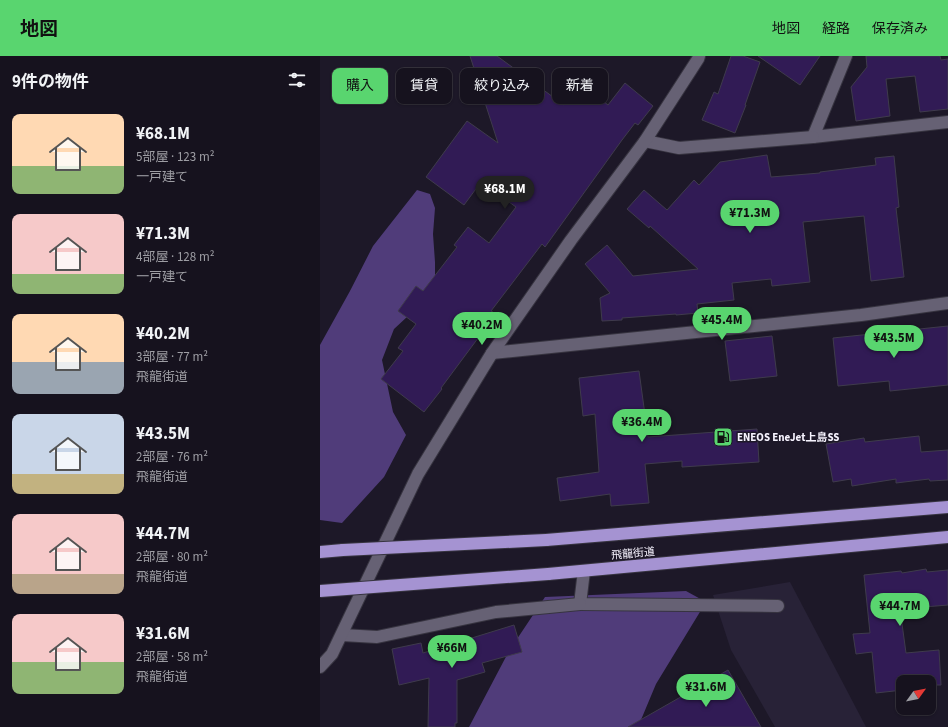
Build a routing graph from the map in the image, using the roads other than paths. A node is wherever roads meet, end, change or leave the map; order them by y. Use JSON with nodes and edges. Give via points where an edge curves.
{"nodes":[{"id":1,"x":699,"y":56,"type":"edge"},
{"id":2,"x":846,"y":56,"type":"edge"},
{"id":3,"x":948,"y":122,"type":"edge"},
{"id":4,"x":813,"y":137,"type":"junction"},
{"id":5,"x":646,"y":141,"type":"junction"},
{"id":6,"x":948,"y":303,"type":"edge"},
{"id":7,"x":492,"y":353,"type":"junction"},
{"id":8,"x":948,"y":508,"type":"edge"},
{"id":9,"x":948,"y":537,"type":"edge"},
{"id":10,"x":320,"y":552,"type":"edge"},
{"id":11,"x":584,"y":570,"type":"junction"},
{"id":12,"x":320,"y":591,"type":"edge"},
{"id":13,"x":580,"y":604,"type":"junction"},
{"id":14,"x":778,"y":606,"type":"dead end"},
{"id":15,"x":342,"y":635,"type":"junction"},
{"id":16,"x":320,"y":668,"type":"edge"}],
"edges":[{"from":1,"to":5,"type":"street"},
{"from":2,"to":4,"type":"street"},
{"from":3,"to":4,"type":"street"},
{"from":4,"to":5,"type":"street","via":[[679,148]]},
{"from":5,"to":7,"type":"street","via":[[571,240]]},
{"from":6,"to":7,"type":"street"},
{"from":7,"to":15,"type":"street","via":[[418,474]]},
{"from":8,"to":10,"type":"highway","name":"飛龍街道","bridge":true,"via":[[546,540]]},
{"from":9,"to":11,"type":"highway","name":"飛龍街道"},
{"from":11,"to":12,"type":"highway","name":"飛龍街道","bridge":true},
{"from":11,"to":13,"type":"street"},
{"from":13,"to":14,"type":"street"},
{"from":13,"to":15,"type":"street","via":[[496,612],[377,637]]},
{"from":15,"to":16,"type":"street","via":[[332,654]]}]}
